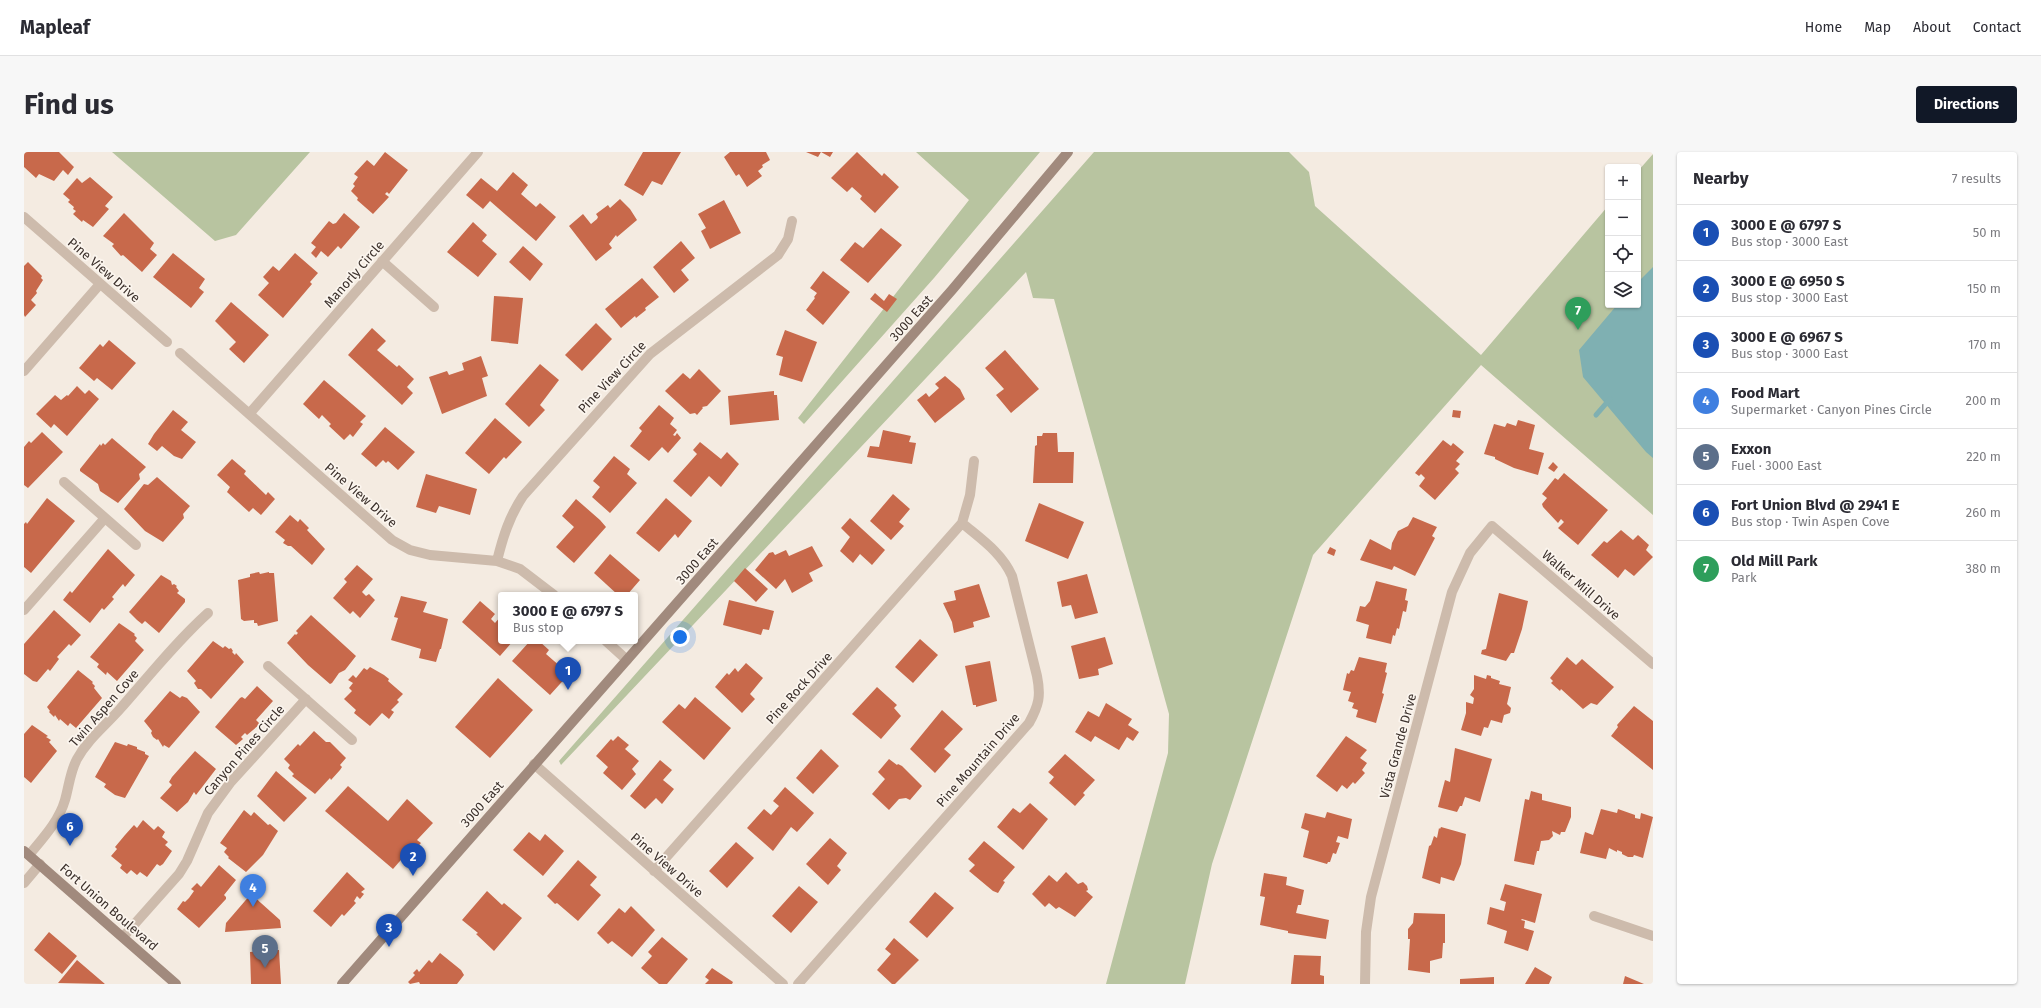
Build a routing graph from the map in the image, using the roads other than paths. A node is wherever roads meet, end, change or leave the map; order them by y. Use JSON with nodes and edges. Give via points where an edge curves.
{"nodes":[{"id":1,"x":478,"y":152,"type":"edge"},
{"id":2,"x":1068,"y":152,"type":"edge"},
{"id":3,"x":24,"y":217,"type":"edge"},
{"id":4,"x":792,"y":220,"type":"dead end"},
{"id":5,"x":382,"y":261,"type":"junction"},
{"id":6,"x":100,"y":284,"type":"junction"},
{"id":7,"x":434,"y":307,"type":"dead end"},
{"id":8,"x":167,"y":342,"type":"dead end"},
{"id":9,"x":180,"y":353,"type":"dead end"},
{"id":10,"x":24,"y":371,"type":"edge"},
{"id":11,"x":249,"y":414,"type":"junction"},
{"id":12,"x":974,"y":461,"type":"dead end"},
{"id":13,"x":64,"y":482,"type":"dead end"},
{"id":14,"x":105,"y":518,"type":"junction"},
{"id":15,"x":962,"y":523,"type":"junction"},
{"id":16,"x":1492,"y":526,"type":"joint"},
{"id":17,"x":136,"y":545,"type":"dead end"},
{"id":18,"x":497,"y":561,"type":"junction"},
{"id":19,"x":550,"y":592,"type":"edge"},
{"id":20,"x":24,"y":610,"type":"edge"},
{"id":21,"x":208,"y":612,"type":"dead end"},
{"id":22,"x":609,"y":644,"type":"edge"},
{"id":23,"x":627,"y":660,"type":"junction"},
{"id":24,"x":1653,"y":664,"type":"edge"},
{"id":25,"x":268,"y":666,"type":"dead end"},
{"id":26,"x":306,"y":699,"type":"junction"},
{"id":27,"x":352,"y":740,"type":"dead end"},
{"id":28,"x":534,"y":764,"type":"junction"},
{"id":29,"x":26,"y":853,"type":"edge"},
{"id":30,"x":40,"y":864,"type":"junction"},
{"id":31,"x":654,"y":871,"type":"junction"},
{"id":32,"x":24,"y":883,"type":"edge"},
{"id":33,"x":1594,"y":916,"type":"dead end"},
{"id":34,"x":1653,"y":936,"type":"edge"},
{"id":35,"x":123,"y":937,"type":"junction"},
{"id":36,"x":176,"y":984,"type":"edge"},
{"id":37,"x":342,"y":984,"type":"edge"},
{"id":38,"x":783,"y":984,"type":"edge"},
{"id":39,"x":798,"y":984,"type":"edge"},
{"id":40,"x":1364,"y":984,"type":"edge"}],
"edges":[{"from":1,"to":5,"type":"street","name":"Manorly Circle"},
{"from":2,"to":23,"type":"main road","name":"3000 East","via":[[957,285]]},
{"from":3,"to":6,"type":"street","name":"Pine View Drive"},
{"from":4,"to":18,"type":"street","name":"Pine View Circle","via":[[788,239],[778,255],[650,354],[528,490],[514,509],[504,532]]},
{"from":5,"to":7,"type":"street"},
{"from":5,"to":11,"type":"street","name":"Manorly Circle"},
{"from":6,"to":8,"type":"street","name":"Pine View Drive"},
{"from":6,"to":10,"type":"street"},
{"from":9,"to":11,"type":"street","name":"Pine View Drive"},
{"from":11,"to":18,"type":"street","name":"Pine View Drive","via":[[392,540],[410,550],[430,555]]},
{"from":12,"to":15,"type":"street","via":[[970,495]]},
{"from":13,"to":14,"type":"street"},
{"from":14,"to":17,"type":"street"},
{"from":14,"to":20,"type":"street"},
{"from":15,"to":31,"type":"street","name":"Pine Rock Drive"},
{"from":15,"to":39,"type":"street","name":"Pine Mountain Drive","via":[[998,554],[1012,576],[1038,681],[1040,692],[1037,708],[1029,722]]},
{"from":16,"to":24,"type":"street","name":"Walker Mill Drive"},
{"from":16,"to":40,"type":"street","name":"Vista Grande Drive","via":[[1470,553],[1452,592],[1371,897],[1366,932]]},
{"from":18,"to":19,"type":"street","name":"Pine View Drive","via":[[520,568]]},
{"from":21,"to":29,"type":"street","name":"Twin Aspen Cove","via":[[190,629],[119,711],[88,741],[74,766],[58,818]]},
{"from":22,"to":23,"type":"street"},
{"from":23,"to":28,"type":"main road","name":"3000 East"},
{"from":25,"to":26,"type":"street"},
{"from":26,"to":27,"type":"street"},
{"from":26,"to":35,"type":"street","name":"Canyon Pines Circle","via":[[230,783],[208,813],[179,874]]},
{"from":28,"to":31,"type":"street","name":"Pine View Drive"},
{"from":28,"to":37,"type":"main road","name":"3000 East"},
{"from":29,"to":30,"type":"main road","name":"Fort Union Boulevard"},
{"from":30,"to":32,"type":"street"},
{"from":30,"to":35,"type":"main road","name":"Fort Union Boulevard"},
{"from":31,"to":38,"type":"street","name":"Pine View Drive"},
{"from":33,"to":34,"type":"street"},
{"from":35,"to":36,"type":"main road","name":"Fort Union Boulevard"}]}
